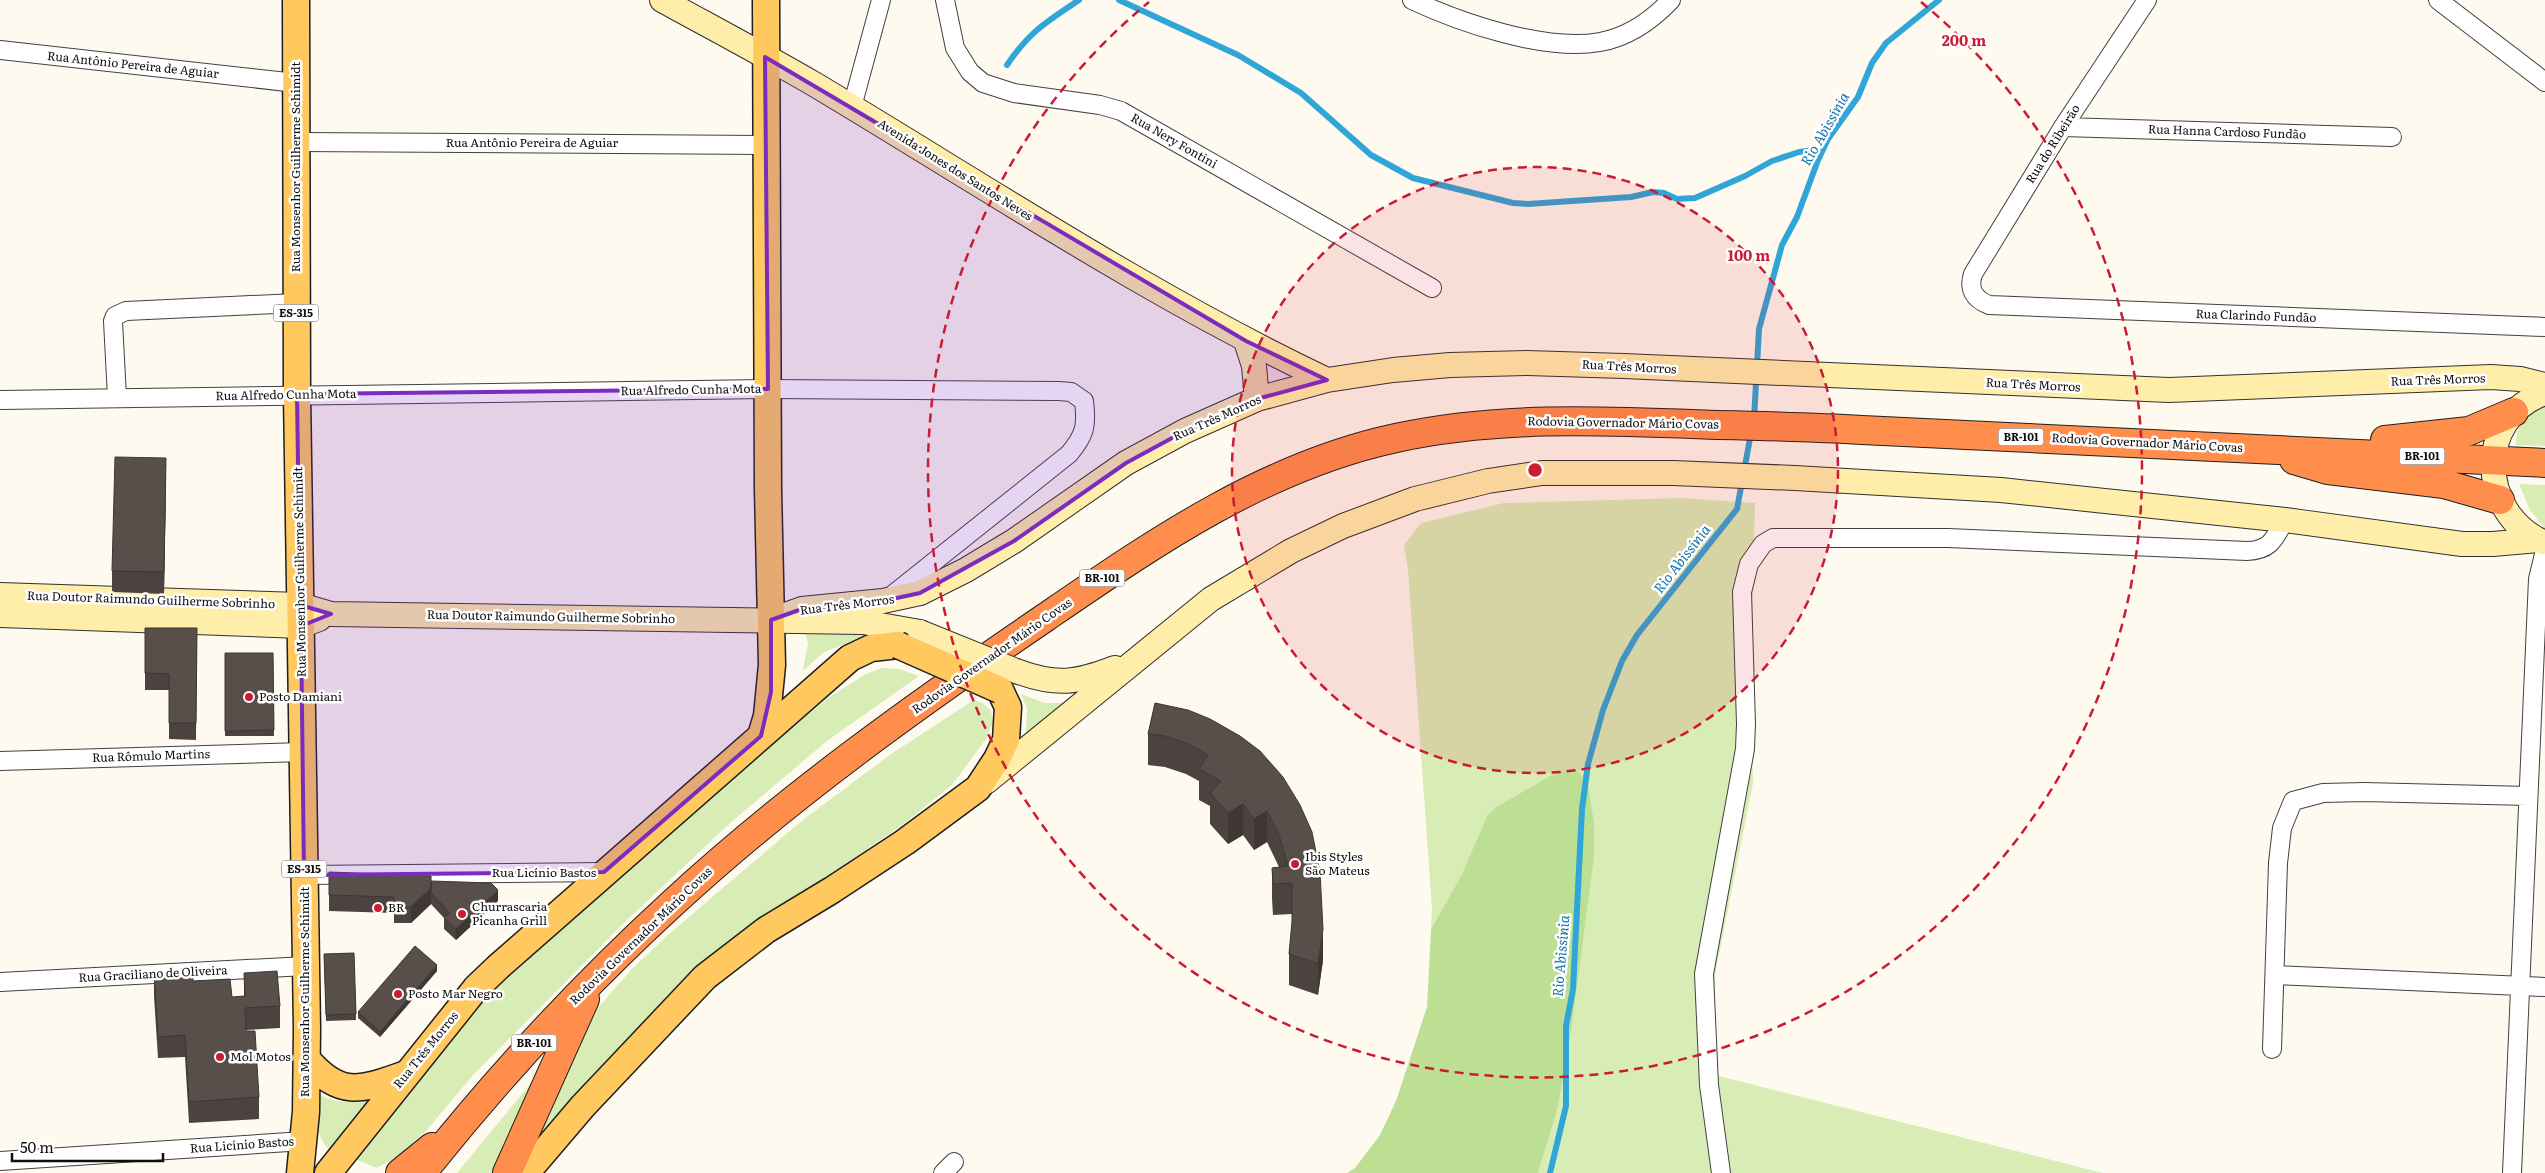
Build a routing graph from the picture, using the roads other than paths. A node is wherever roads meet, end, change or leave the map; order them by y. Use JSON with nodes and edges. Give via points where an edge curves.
{"nodes":[{"id":1,"x":296,"y":0,"type":"edge"},
{"id":2,"x":662,"y":0,"type":"edge"},
{"id":3,"x":766,"y":0,"type":"edge"},
{"id":4,"x":881,"y":0,"type":"edge"},
{"id":5,"x":945,"y":0,"type":"edge"},
{"id":6,"x":1412,"y":0,"type":"edge"},
{"id":7,"x":1671,"y":0,"type":"edge"},
{"id":8,"x":2147,"y":0,"type":"edge"},
{"id":9,"x":2438,"y":0,"type":"edge"},
{"id":10,"x":0,"y":50,"type":"edge"},
{"id":11,"x":765,"y":56,"type":"junction"},
{"id":12,"x":2545,"y":82,"type":"edge"},
{"id":13,"x":296,"y":83,"type":"junction"},
{"id":14,"x":852,"y":107,"type":"junction"},
{"id":15,"x":2063,"y":127,"type":"junction"},
{"id":16,"x":2392,"y":137,"type":"dead end"},
{"id":17,"x":297,"y":142,"type":"junction"},
{"id":18,"x":766,"y":145,"type":"junction"},
{"id":19,"x":1432,"y":288,"type":"dead end"},
{"id":20,"x":1972,"y":292,"type":"joint"},
{"id":21,"x":296,"y":303,"type":"junction"},
{"id":22,"x":2545,"y":327,"type":"edge"},
{"id":23,"x":1246,"y":342,"type":"junction"},
{"id":24,"x":1327,"y":380,"type":"junction"},
{"id":25,"x":2545,"y":385,"type":"edge"},
{"id":26,"x":768,"y":389,"type":"junction"},
{"id":27,"x":2545,"y":393,"type":"edge"},
{"id":28,"x":297,"y":394,"type":"junction"},
{"id":29,"x":117,"y":397,"type":"junction"},
{"id":30,"x":1258,"y":399,"type":"junction"},
{"id":31,"x":0,"y":400,"type":"edge"},
{"id":32,"x":2514,"y":412,"type":"junction"},
{"id":33,"x":2251,"y":447,"type":"junction"},
{"id":34,"x":2350,"y":452,"type":"junction"},
{"id":35,"x":2493,"y":460,"type":"junction"},
{"id":36,"x":2545,"y":463,"type":"edge"},
{"id":37,"x":2500,"y":500,"type":"junction"},
{"id":38,"x":2286,"y":520,"type":"junction"},
{"id":39,"x":2543,"y":544,"type":"edge"},
{"id":40,"x":883,"y":601,"type":"junction"},
{"id":41,"x":1,"y":606,"type":"edge"},
{"id":42,"x":300,"y":615,"type":"junction"},
{"id":43,"x":771,"y":620,"type":"junction"},
{"id":44,"x":909,"y":638,"type":"junction"},
{"id":45,"x":1135,"y":660,"type":"junction"},
{"id":46,"x":1008,"y":681,"type":"junction"},
{"id":47,"x":761,"y":736,"type":"junction"},
{"id":48,"x":303,"y":752,"type":"junction"},
{"id":49,"x":0,"y":761,"type":"edge"},
{"id":50,"x":978,"y":788,"type":"junction"},
{"id":51,"x":2528,"y":796,"type":"junction"},
{"id":52,"x":604,"y":872,"type":"junction"},
{"id":53,"x":304,"y":875,"type":"junction"},
{"id":54,"x":306,"y":966,"type":"junction"},
{"id":55,"x":2275,"y":976,"type":"junction"},
{"id":56,"x":594,"y":979,"type":"junction"},
{"id":57,"x":0,"y":982,"type":"edge"},
{"id":58,"x":2520,"y":986,"type":"junction"},
{"id":59,"x":2545,"y":987,"type":"edge"},
{"id":60,"x":2272,"y":1049,"type":"dead end"},
{"id":61,"x":306,"y":1058,"type":"junction"},
{"id":62,"x":406,"y":1074,"type":"junction"},
{"id":63,"x":475,"y":1107,"type":"junction"},
{"id":64,"x":309,"y":1139,"type":"junction"},
{"id":65,"x":0,"y":1161,"type":"edge"},
{"id":66,"x":336,"y":1170,"type":"edge"},
{"id":67,"x":300,"y":1173,"type":"edge"},
{"id":68,"x":400,"y":1173,"type":"edge"},
{"id":69,"x":422,"y":1173,"type":"edge"},
{"id":70,"x":507,"y":1173,"type":"edge"},
{"id":71,"x":526,"y":1173,"type":"edge"},
{"id":72,"x":1721,"y":1173,"type":"edge"},
{"id":73,"x":2512,"y":1173,"type":"edge"}],
"edges":[{"from":1,"to":13,"type":"main road","name":"Rua Monsenhor Guilherme Schimidt","number":"ES-315"},
{"from":2,"to":11,"type":"main road","name":"Avenida Jones dos Santos Neves"},
{"from":3,"to":11,"type":"main road"},
{"from":4,"to":14,"type":"street"},
{"from":5,"to":19,"type":"street","name":"Rua Nery Fontini","via":[[955,48],[970,72],[983,83],[1014,94],[1100,105],[1121,111]]},
{"from":6,"to":7,"type":"street","via":[[1454,19],[1549,43],[1600,42],[1637,29],[1655,17]]},
{"from":8,"to":15,"type":"street","name":"Rua do Ribeirão"},
{"from":9,"to":12,"type":"street"},
{"from":10,"to":13,"type":"street","name":"Rua Antônio Pereira de Aguiar"},
{"from":11,"to":14,"type":"main road","name":"Avenida Jones dos Santos Neves"},
{"from":11,"to":18,"type":"main road"},
{"from":13,"to":17,"type":"main road","name":"Rua Monsenhor Guilherme Schimidt","number":"ES-315"},
{"from":14,"to":23,"type":"main road","name":"Avenida Jones dos Santos Neves","via":[[1037,221]]},
{"from":15,"to":16,"type":"street","name":"Rua Hanna Cardoso Fundão"},
{"from":15,"to":20,"type":"street","name":"Rua do Ribeirão","via":[[1973,274]]},
{"from":17,"to":18,"type":"street","name":"Rua Antônio Pereira de Aguiar"},
{"from":17,"to":21,"type":"main road","name":"Rua Monsenhor Guilherme Schimidt","number":"ES-315"},
{"from":18,"to":26,"type":"main road"},
{"from":20,"to":22,"type":"street","name":"Rua Clarindo Fundão","via":[[1979,301],[1989,305]]},
{"from":21,"to":28,"type":"main road","name":"Rua Monsenhor Guilherme Schimidt","number":"ES-315"},
{"from":21,"to":29,"type":"street","via":[[119,313],[113,321]]},
{"from":23,"to":24,"type":"main road","name":"Avenida Jones dos Santos Neves"},
{"from":23,"to":30,"type":"main road","via":[[1254,366]]},
{"from":24,"to":25,"type":"main road","name":"Rua Três Morros","via":[[1450,365],[1527,363],[2169,390],[2491,378],[2520,379]]},
{"from":24,"to":30,"type":"main road","name":"Rua Três Morros"},
{"from":26,"to":28,"type":"street","name":"Rua Alfredo Cunha Mota"},
{"from":26,"to":40,"type":"street","name":"Rua Alfredo Cunha Mota","via":[[1059,391],[1072,392],[1084,401],[1086,415],[1082,438],[1069,454]]},
{"from":26,"to":43,"type":"main road"},
{"from":27,"to":32,"type":"main road","via":[[2534,396]]},
{"from":28,"to":29,"type":"street","name":"Rua Alfredo Cunha Mota"},
{"from":28,"to":42,"type":"main road","name":"Rua Monsenhor Guilherme Schimidt","number":"ES-315"},
{"from":29,"to":31,"type":"street","name":"Rua Alfredo Cunha Mota"},
{"from":30,"to":40,"type":"main road","name":"Rua Três Morros","via":[[1185,430],[1126,463],[1014,541],[966,570],[920,593]]},
{"from":32,"to":34,"type":"highway","via":[[2469,432],[2384,440]]},
{"from":32,"to":35,"type":"main road","via":[[2500,435]]},
{"from":33,"to":34,"type":"highway","name":"Rodovia Governador Mário Covas","number":"BR-101"},
{"from":33,"to":37,"type":"highway","via":[[2328,470],[2444,484]]},
{"from":33,"to":56,"type":"highway","name":"Rodovia Governador Mário Covas","number":"BR-101","via":[[1790,426],[1545,421],[1452,427],[1390,439],[1335,455],[1223,504],[1152,545],[1006,644],[791,802],[684,892]]},
{"from":34,"to":35,"type":"highway","name":"Rodovia Governador Mário Covas","number":"BR-101"},
{"from":35,"to":36,"type":"highway","name":"Rodovia Governador Mário Covas","number":"BR-101"},
{"from":35,"to":37,"type":"main road","via":[[2494,481]]},
{"from":37,"to":39,"type":"main road","via":[[2510,518]]},
{"from":38,"to":39,"type":"main road","via":[[2462,544]]},
{"from":38,"to":45,"type":"main road","via":[[2001,490],[1673,472],[1542,473],[1488,481],[1415,498],[1343,526],[1291,551],[1212,599]]},
{"from":38,"to":72,"type":"street","via":[[2269,545],[2247,551],[1901,537],[1782,537],[1763,544],[1749,564],[1742,592],[1745,749],[1704,974],[1709,1085]]},
{"from":39,"to":51,"type":"street","via":[[2538,579]]},
{"from":40,"to":43,"type":"main road","name":"Rua Três Morros","via":[[802,609]]},
{"from":41,"to":42,"type":"main road","name":"Rua Doutor Raimundo Guilherme Sobrinho"},
{"from":41,"to":42,"type":"main road","name":"Rua Doutor Raimundo Guilherme Sobrinho","via":[[155,621]]},
{"from":42,"to":43,"type":"main road","name":"Rua Doutor Raimundo Guilherme Sobrinho"},
{"from":42,"to":48,"type":"main road","name":"Rua Monsenhor Guilherme Schimidt","number":"ES-315"},
{"from":43,"to":44,"type":"main road","name":"Rua Doutor Raimundo Guilherme Sobrinho","via":[[878,623]]},
{"from":43,"to":47,"type":"main road","via":[[771,692]]},
{"from":44,"to":46,"type":"main road","bridge":true},
{"from":44,"to":47,"type":"main road","name":"Rua Três Morros","via":[[871,648],[850,658]]},
{"from":45,"to":46,"type":"main road","via":[[1064,683],[1037,679]]},
{"from":45,"to":50,"type":"main road"},
{"from":46,"to":50,"type":"main road","via":[[1006,740]]},
{"from":47,"to":52,"type":"main road","name":"Rua Três Morros"},
{"from":48,"to":49,"type":"street","name":"Rua Rômulo Martins"},
{"from":48,"to":53,"type":"main road","name":"Rua Monsenhor Guilherme Schimidt","number":"ES-315"},
{"from":50,"to":71,"type":"main road","via":[[905,842],[766,930],[705,977],[589,1099]]},
{"from":51,"to":55,"type":"street","via":[[2364,792],[2323,793],[2293,800],[2282,828],[2278,863]]},
{"from":51,"to":58,"type":"street"},
{"from":52,"to":53,"type":"street","name":"Rua Licínio Bastos"},
{"from":52,"to":62,"type":"main road","name":"Rua Três Morros","via":[[476,988]]},
{"from":53,"to":54,"type":"main road","name":"Rua Monsenhor Guilherme Schimidt","number":"ES-315"},
{"from":54,"to":57,"type":"street","name":"Rua Graciliano de Oliveira"},
{"from":54,"to":61,"type":"main road","name":"Rua Monsenhor Guilherme Schimidt","number":"ES-315"},
{"from":55,"to":58,"type":"street"},
{"from":55,"to":60,"type":"street"},
{"from":56,"to":63,"type":"highway","name":"Rodovia Governador Mário Covas","number":"BR-101"},
{"from":56,"to":70,"type":"highway"},
{"from":58,"to":59,"type":"street"},
{"from":58,"to":73,"type":"street"},
{"from":61,"to":62,"type":"main road","via":[[330,1082],[345,1087],[361,1088]]},
{"from":61,"to":64,"type":"main road","name":"Rua Monsenhor Guilherme Schimidt","number":"ES-315"},
{"from":62,"to":66,"type":"main road","name":"Rua Três Morros"},
{"from":63,"to":68,"type":"highway"},
{"from":63,"to":69,"type":"highway","name":"Rodovia Governador Mário Covas","number":"BR-101"},
{"from":64,"to":65,"type":"street","name":"Rua Licínio Bastos"},
{"from":64,"to":66,"type":"main road","number":"ES-315"},
{"from":64,"to":67,"type":"main road","number":"ES-315"}]}
